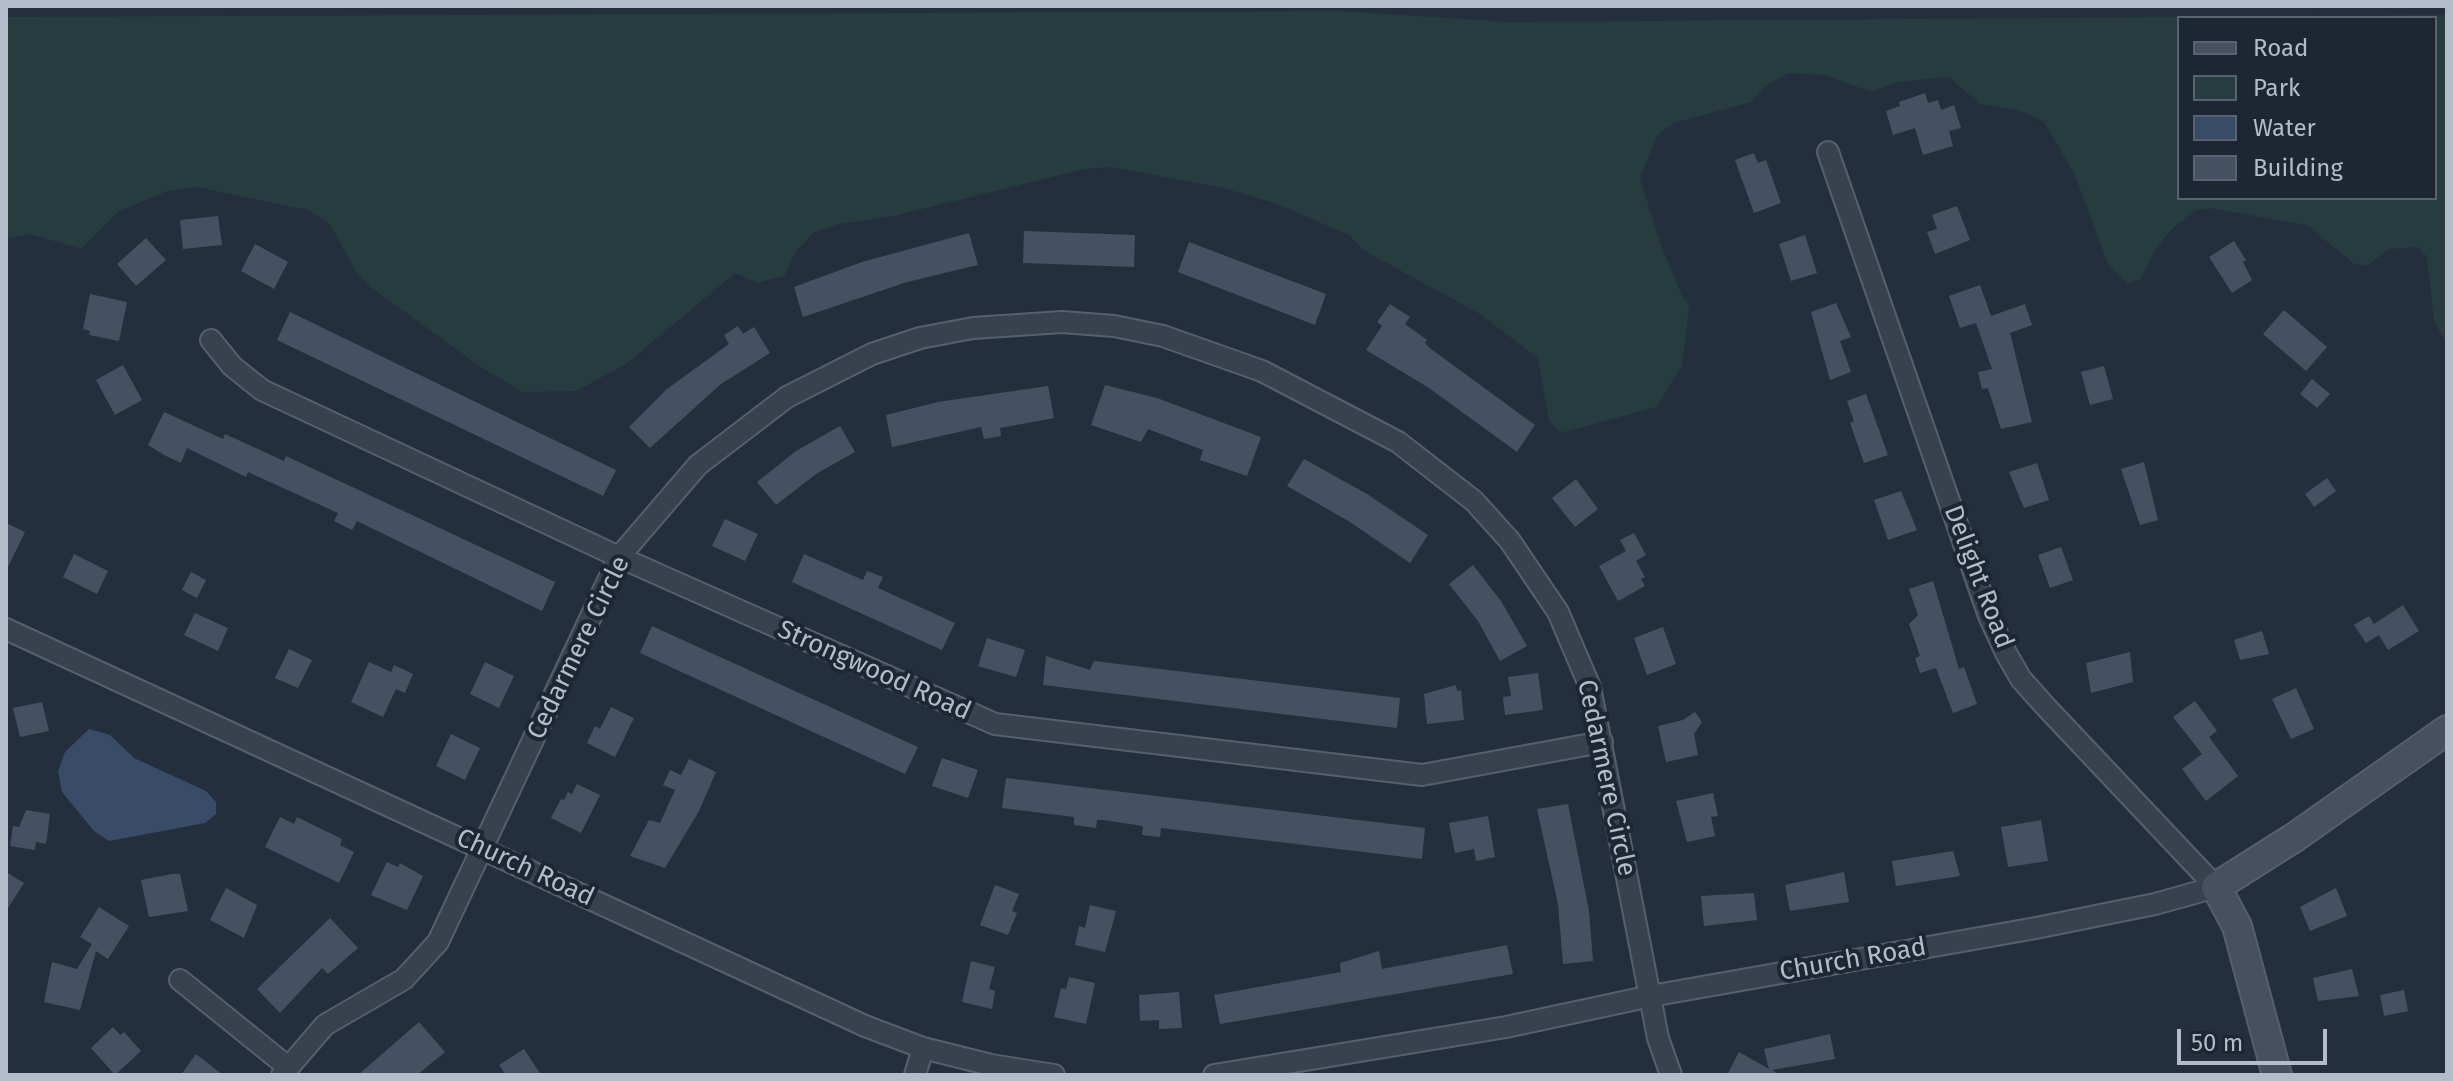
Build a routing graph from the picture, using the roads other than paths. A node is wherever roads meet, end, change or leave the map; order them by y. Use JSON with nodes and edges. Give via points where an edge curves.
{"nodes":[{"id":1,"x":1828,"y":152,"type":"dead end"},
{"id":2,"x":211,"y":340,"type":"dead end"},
{"id":3,"x":619,"y":557,"type":"junction"},
{"id":4,"x":6,"y":629,"type":"edge"},
{"id":5,"x":2447,"y":730,"type":"edge"},
{"id":6,"x":1602,"y":742,"type":"junction"},
{"id":7,"x":483,"y":848,"type":"junction"},
{"id":8,"x":2216,"y":887,"type":"junction"},
{"id":9,"x":180,"y":980,"type":"dead end"},
{"id":10,"x":1651,"y":996,"type":"junction"},
{"id":11,"x":923,"y":1048,"type":"junction"},
{"id":12,"x":285,"y":1071,"type":"edge"},
{"id":13,"x":915,"y":1075,"type":"edge"},
{"id":14,"x":1054,"y":1075,"type":"edge"},
{"id":15,"x":1214,"y":1075,"type":"edge"},
{"id":16,"x":1671,"y":1075,"type":"edge"},
{"id":17,"x":2277,"y":1075,"type":"edge"}],
"edges":[{"from":1,"to":8,"type":"street","name":"Delight Road","via":[[2006,653],[2037,698]]},
{"from":2,"to":3,"type":"street","name":"Strongwood Road","via":[[262,390]]},
{"from":3,"to":6,"type":"street","name":"Strongwood Road","via":[[959,711],[1026,730],[1422,775]]},
{"from":3,"to":6,"type":"street","name":"Cedarmere Circle","via":[[698,465],[787,397],[830,373],[920,338],[973,328],[1062,322],[1114,326],[1217,352],[1262,371],[1398,442],[1474,501],[1510,541],[1558,612],[1590,687]]},
{"from":3,"to":7,"type":"street","name":"Cedarmere Circle"},
{"from":4,"to":7,"type":"street","name":"Church Road"},
{"from":5,"to":8,"type":"street","name":"Church Road"},
{"from":6,"to":10,"type":"street","name":"Cedarmere Circle"},
{"from":7,"to":11,"type":"street","name":"Church Road","via":[[808,1002]]},
{"from":7,"to":12,"type":"street","name":"Cedarmere Circle","via":[[438,942],[422,963],[325,1025]]},
{"from":8,"to":10,"type":"street","name":"Church Road","via":[[2051,925]]},
{"from":8,"to":17,"type":"street","name":"Delight Road","via":[[2242,941]]},
{"from":9,"to":12,"type":"street"},
{"from":10,"to":15,"type":"street","name":"Church Road","via":[[1506,1027]]},
{"from":10,"to":16,"type":"street","name":"Cedarmere Circle"},
{"from":11,"to":13,"type":"street"},
{"from":11,"to":14,"type":"street","name":"Church Road"}]}
